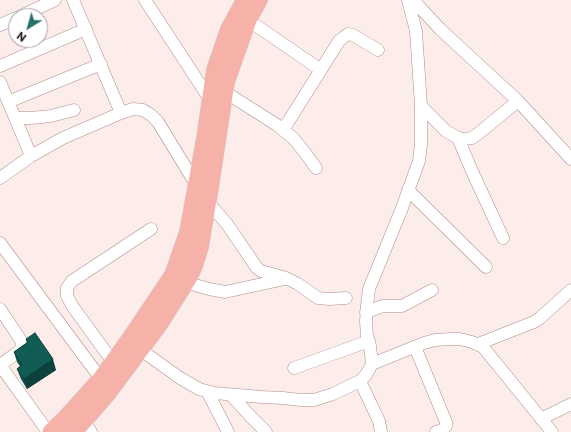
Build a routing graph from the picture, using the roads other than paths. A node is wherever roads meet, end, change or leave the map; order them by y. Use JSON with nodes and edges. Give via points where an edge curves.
{"nodes":[{"id":1,"x":55,"y":0,"type":"edge"},
{"id":2,"x":74,"y":0,"type":"edge"},
{"id":3,"x":145,"y":0,"type":"edge"},
{"id":4,"x":245,"y":0,"type":"edge"},
{"id":5,"x":259,"y":0,"type":"edge"},
{"id":6,"x":408,"y":0,"type":"edge"},
{"id":7,"x":412,"y":0,"type":"edge"},
{"id":8,"x":38,"y":8,"type":"edge"},
{"id":9,"x":248,"y":20,"type":"junction"},
{"id":10,"x":86,"y":29,"type":"junction"},
{"id":11,"x":378,"y":50,"type":"dead end"},
{"id":12,"x":101,"y":64,"type":"junction"},
{"id":13,"x":0,"y":66,"type":"edge"},
{"id":14,"x":321,"y":70,"type":"junction"},
{"id":15,"x":0,"y":82,"type":"edge"},
{"id":16,"x":225,"y":92,"type":"junction"},
{"id":17,"x":211,"y":101,"type":"junction"},
{"id":18,"x":518,"y":101,"type":"junction"},
{"id":19,"x":8,"y":102,"type":"junction"},
{"id":20,"x":420,"y":106,"type":"junction"},
{"id":21,"x":74,"y":110,"type":"dead end"},
{"id":22,"x":121,"y":113,"type":"junction"},
{"id":23,"x":15,"y":118,"type":"junction"},
{"id":24,"x":283,"y":130,"type":"junction"},
{"id":25,"x":458,"y":138,"type":"junction"},
{"id":26,"x":31,"y":156,"type":"junction"},
{"id":27,"x":571,"y":159,"type":"edge"},
{"id":28,"x":316,"y":168,"type":"dead end"},
{"id":29,"x":0,"y":178,"type":"edge"},
{"id":30,"x":197,"y":186,"type":"junction"},
{"id":31,"x":408,"y":190,"type":"junction"},
{"id":32,"x":208,"y":202,"type":"junction"},
{"id":33,"x":151,"y":229,"type":"dead end"},
{"id":34,"x":503,"y":238,"type":"dead end"},
{"id":35,"x":0,"y":243,"type":"edge"},
{"id":36,"x":486,"y":267,"type":"dead end"},
{"id":37,"x":286,"y":278,"type":"junction"},
{"id":38,"x":187,"y":280,"type":"junction"},
{"id":39,"x":432,"y":290,"type":"dead end"},
{"id":40,"x":571,"y":290,"type":"edge"},
{"id":41,"x":346,"y":298,"type":"dead end"},
{"id":42,"x":0,"y":309,"type":"edge"},
{"id":43,"x":366,"y":312,"type":"junction"},
{"id":44,"x":369,"y":342,"type":"junction"},
{"id":45,"x":478,"y":344,"type":"junction"},
{"id":46,"x":415,"y":347,"type":"junction"},
{"id":47,"x":141,"y":350,"type":"junction"},
{"id":48,"x":113,"y":362,"type":"junction"},
{"id":49,"x":372,"y":364,"type":"junction"},
{"id":50,"x":294,"y":368,"type":"dead end"},
{"id":51,"x":101,"y":379,"type":"junction"},
{"id":52,"x":360,"y":381,"type":"junction"},
{"id":53,"x":207,"y":391,"type":"junction"},
{"id":54,"x":231,"y":395,"type":"junction"},
{"id":55,"x":571,"y":404,"type":"edge"},
{"id":56,"x":541,"y":419,"type":"junction"},
{"id":57,"x":83,"y":429,"type":"edge"},
{"id":58,"x":49,"y":432,"type":"edge"},
{"id":59,"x":228,"y":432,"type":"edge"},
{"id":60,"x":266,"y":432,"type":"edge"},
{"id":61,"x":381,"y":432,"type":"edge"},
{"id":62,"x":436,"y":432,"type":"edge"},
{"id":63,"x":552,"y":432,"type":"edge"}],
"edges":[{"from":1,"to":8,"type":"street"},
{"from":2,"to":10,"type":"street"},
{"from":3,"to":17,"type":"street"},
{"from":4,"to":17,"type":"highway","via":[[229,29],[216,70]]},
{"from":5,"to":9,"type":"highway"},
{"from":6,"to":20,"type":"street","via":[[416,31]]},
{"from":7,"to":18,"type":"street"},
{"from":9,"to":14,"type":"street"},
{"from":9,"to":16,"type":"highway","via":[[226,82]]},
{"from":10,"to":12,"type":"street"},
{"from":10,"to":13,"type":"street"},
{"from":11,"to":14,"type":"street","via":[[348,34],[340,41]]},
{"from":12,"to":19,"type":"street"},
{"from":12,"to":22,"type":"street"},
{"from":14,"to":24,"type":"street"},
{"from":15,"to":19,"type":"street"},
{"from":16,"to":24,"type":"street"},
{"from":16,"to":32,"type":"highway"},
{"from":17,"to":30,"type":"highway"},
{"from":18,"to":25,"type":"street","via":[[479,134],[472,138]]},
{"from":18,"to":27,"type":"street"},
{"from":19,"to":23,"type":"street"},
{"from":20,"to":25,"type":"street","via":[[446,131]]},
{"from":20,"to":31,"type":"street","via":[[419,161]]},
{"from":21,"to":23,"type":"street","via":[[51,116]]},
{"from":22,"to":26,"type":"street","via":[[63,138]]},
{"from":22,"to":30,"type":"street","via":[[133,109],[143,110],[151,115],[158,122]]},
{"from":23,"to":26,"type":"street"},
{"from":24,"to":28,"type":"street","via":[[294,139]]},
{"from":25,"to":34,"type":"street"},
{"from":26,"to":29,"type":"street"},
{"from":30,"to":48,"type":"highway","via":[[188,232],[173,275]]},
{"from":31,"to":36,"type":"street"},
{"from":31,"to":43,"type":"street","via":[[369,289]]},
{"from":32,"to":37,"type":"street","via":[[227,224],[257,268]]},
{"from":32,"to":38,"type":"highway","via":[[198,255]]},
{"from":33,"to":48,"type":"street","via":[[72,281],[67,288],[67,296],[73,306]]},
{"from":35,"to":51,"type":"street"},
{"from":37,"to":38,"type":"street","via":[[226,292],[195,285]]},
{"from":37,"to":41,"type":"street","via":[[318,298]]},
{"from":38,"to":47,"type":"highway"},
{"from":39,"to":43,"type":"street","via":[[402,306],[383,306]]},
{"from":40,"to":45,"type":"street","via":[[534,322]]},
{"from":42,"to":58,"type":"street","via":[[22,342],[21,350],[0,365]]},
{"from":43,"to":44,"type":"street"},
{"from":44,"to":49,"type":"street"},
{"from":44,"to":50,"type":"street"},
{"from":45,"to":46,"type":"street","via":[[451,339],[435,340]]},
{"from":45,"to":56,"type":"street"},
{"from":46,"to":49,"type":"street"},
{"from":46,"to":62,"type":"street","via":[[446,422],[442,430]]},
{"from":47,"to":53,"type":"street","via":[[180,378]]},
{"from":47,"to":57,"type":"highway"},
{"from":48,"to":51,"type":"highway"},
{"from":49,"to":52,"type":"street"},
{"from":51,"to":58,"type":"highway","via":[[63,421]]},
{"from":52,"to":54,"type":"street","via":[[314,400]]},
{"from":52,"to":61,"type":"street"},
{"from":53,"to":54,"type":"street"},
{"from":53,"to":59,"type":"street"},
{"from":54,"to":60,"type":"street"},
{"from":55,"to":56,"type":"street"},
{"from":56,"to":63,"type":"street"}]}
